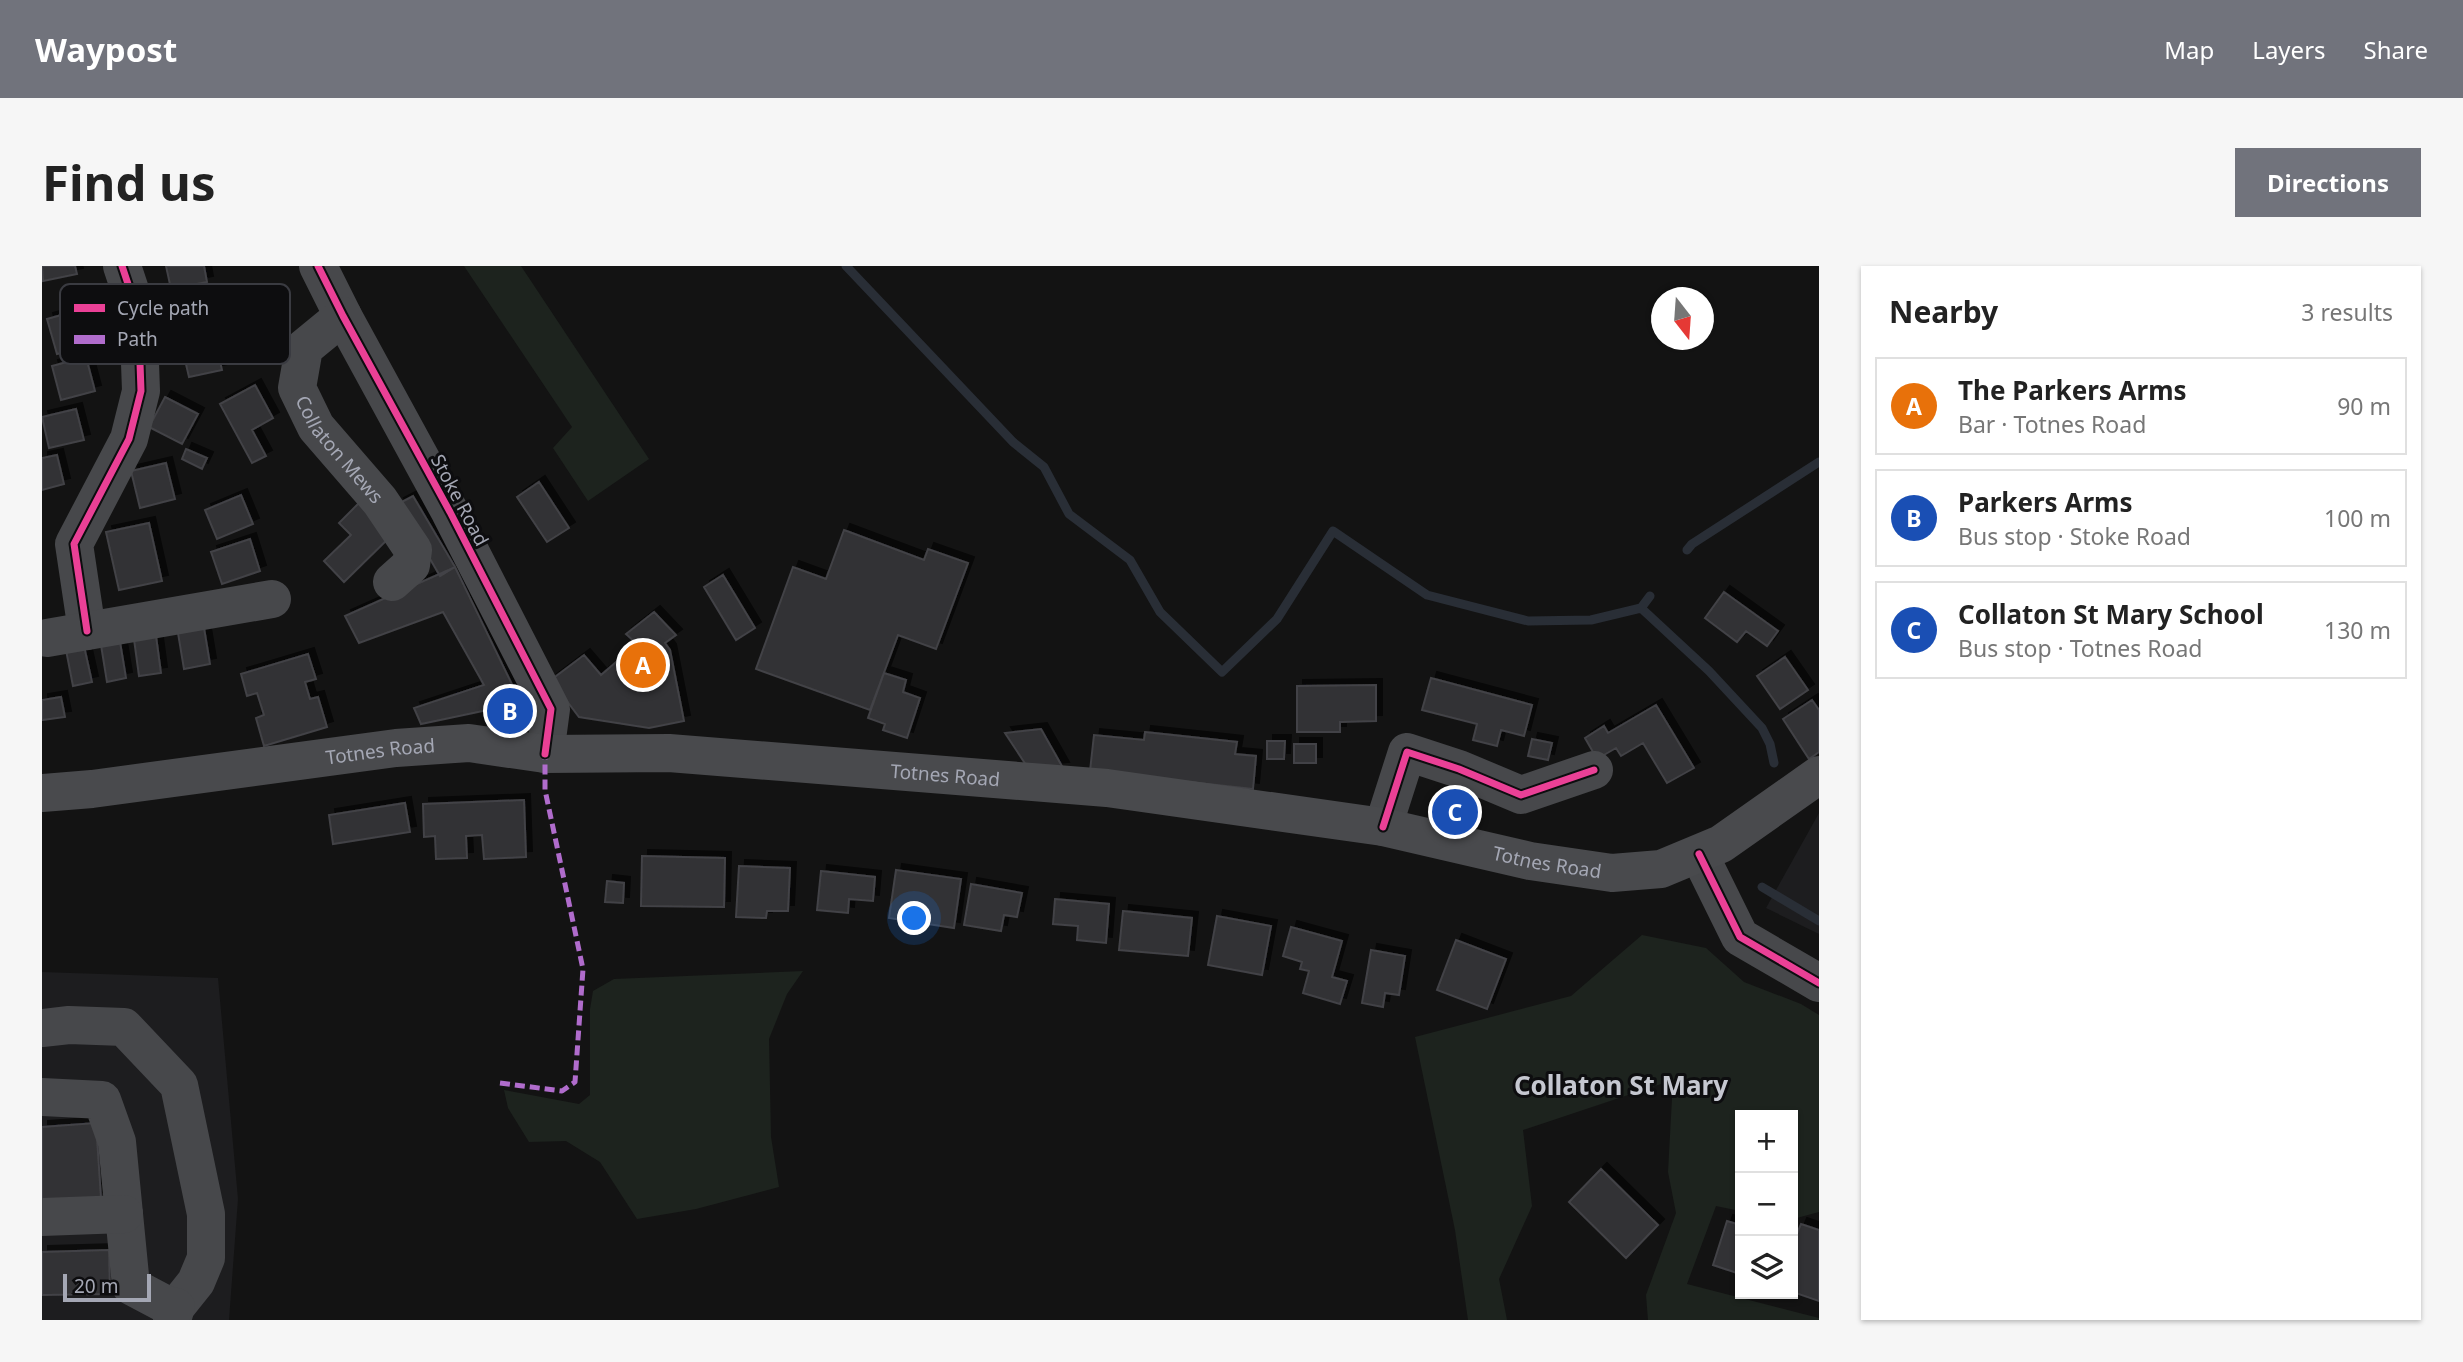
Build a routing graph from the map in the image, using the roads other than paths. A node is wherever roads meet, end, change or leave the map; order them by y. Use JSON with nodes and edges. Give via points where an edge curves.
{"nodes":[{"id":1,"x":122,"y":266,"type":"edge"},
{"id":2,"x":318,"y":266,"type":"edge"},
{"id":3,"x":128,"y":284,"type":"edge"},
{"id":4,"x":343,"y":316,"type":"junction"},
{"id":5,"x":140,"y":364,"type":"edge"},
{"id":6,"x":392,"y":582,"type":"dead end"},
{"id":7,"x":272,"y":598,"type":"dead end"},
{"id":8,"x":87,"y":631,"type":"junction"},
{"id":9,"x":47,"y":638,"type":"dead end"},
{"id":10,"x":545,"y":754,"type":"junction"},
{"id":11,"x":1594,"y":769,"type":"dead end"},
{"id":12,"x":1819,"y":775,"type":"edge"},
{"id":13,"x":42,"y":793,"type":"edge"},
{"id":14,"x":1383,"y":827,"type":"junction"},
{"id":15,"x":1699,"y":854,"type":"junction"},
{"id":16,"x":1819,"y":983,"type":"edge"},
{"id":17,"x":42,"y":1028,"type":"edge"},
{"id":18,"x":42,"y":1097,"type":"edge"},
{"id":19,"x":124,"y":1214,"type":"junction"},
{"id":20,"x":42,"y":1217,"type":"edge"},
{"id":21,"x":174,"y":1313,"type":"edge"}],
"edges":[{"from":1,"to":3,"type":"street"},
{"from":2,"to":4,"type":"street","name":"Stoke Road"},
{"from":4,"to":6,"type":"street","name":"Collaton Mews","via":[[304,348],[297,388],[316,427],[380,501],[413,551],[411,565]]},
{"from":4,"to":10,"type":"street","name":"Stoke Road","via":[[551,709]]},
{"from":5,"to":8,"type":"street","via":[[141,391],[129,439],[74,544]]},
{"from":7,"to":8,"type":"street"},
{"from":8,"to":9,"type":"street"},
{"from":10,"to":13,"type":"highway","name":"Totnes Road","via":[[468,743],[396,748]]},
{"from":10,"to":14,"type":"highway","name":"Totnes Road","via":[[669,753],[1107,789]]},
{"from":11,"to":14,"type":"street","via":[[1521,795],[1407,752]]},
{"from":12,"to":15,"type":"highway","name":"Totnes Road","via":[[1721,845]]},
{"from":14,"to":15,"type":"highway","name":"Totnes Road","via":[[1530,861],[1612,873],[1661,869]]},
{"from":15,"to":16,"type":"street","via":[[1740,937]]},
{"from":17,"to":21,"type":"street","via":[[124,1027],[179,1085],[206,1214],[206,1258]]},
{"from":18,"to":19,"type":"street","via":[[102,1100],[117,1142]]},
{"from":19,"to":20,"type":"street"},
{"from":19,"to":21,"type":"street","via":[[131,1286]]}]}
